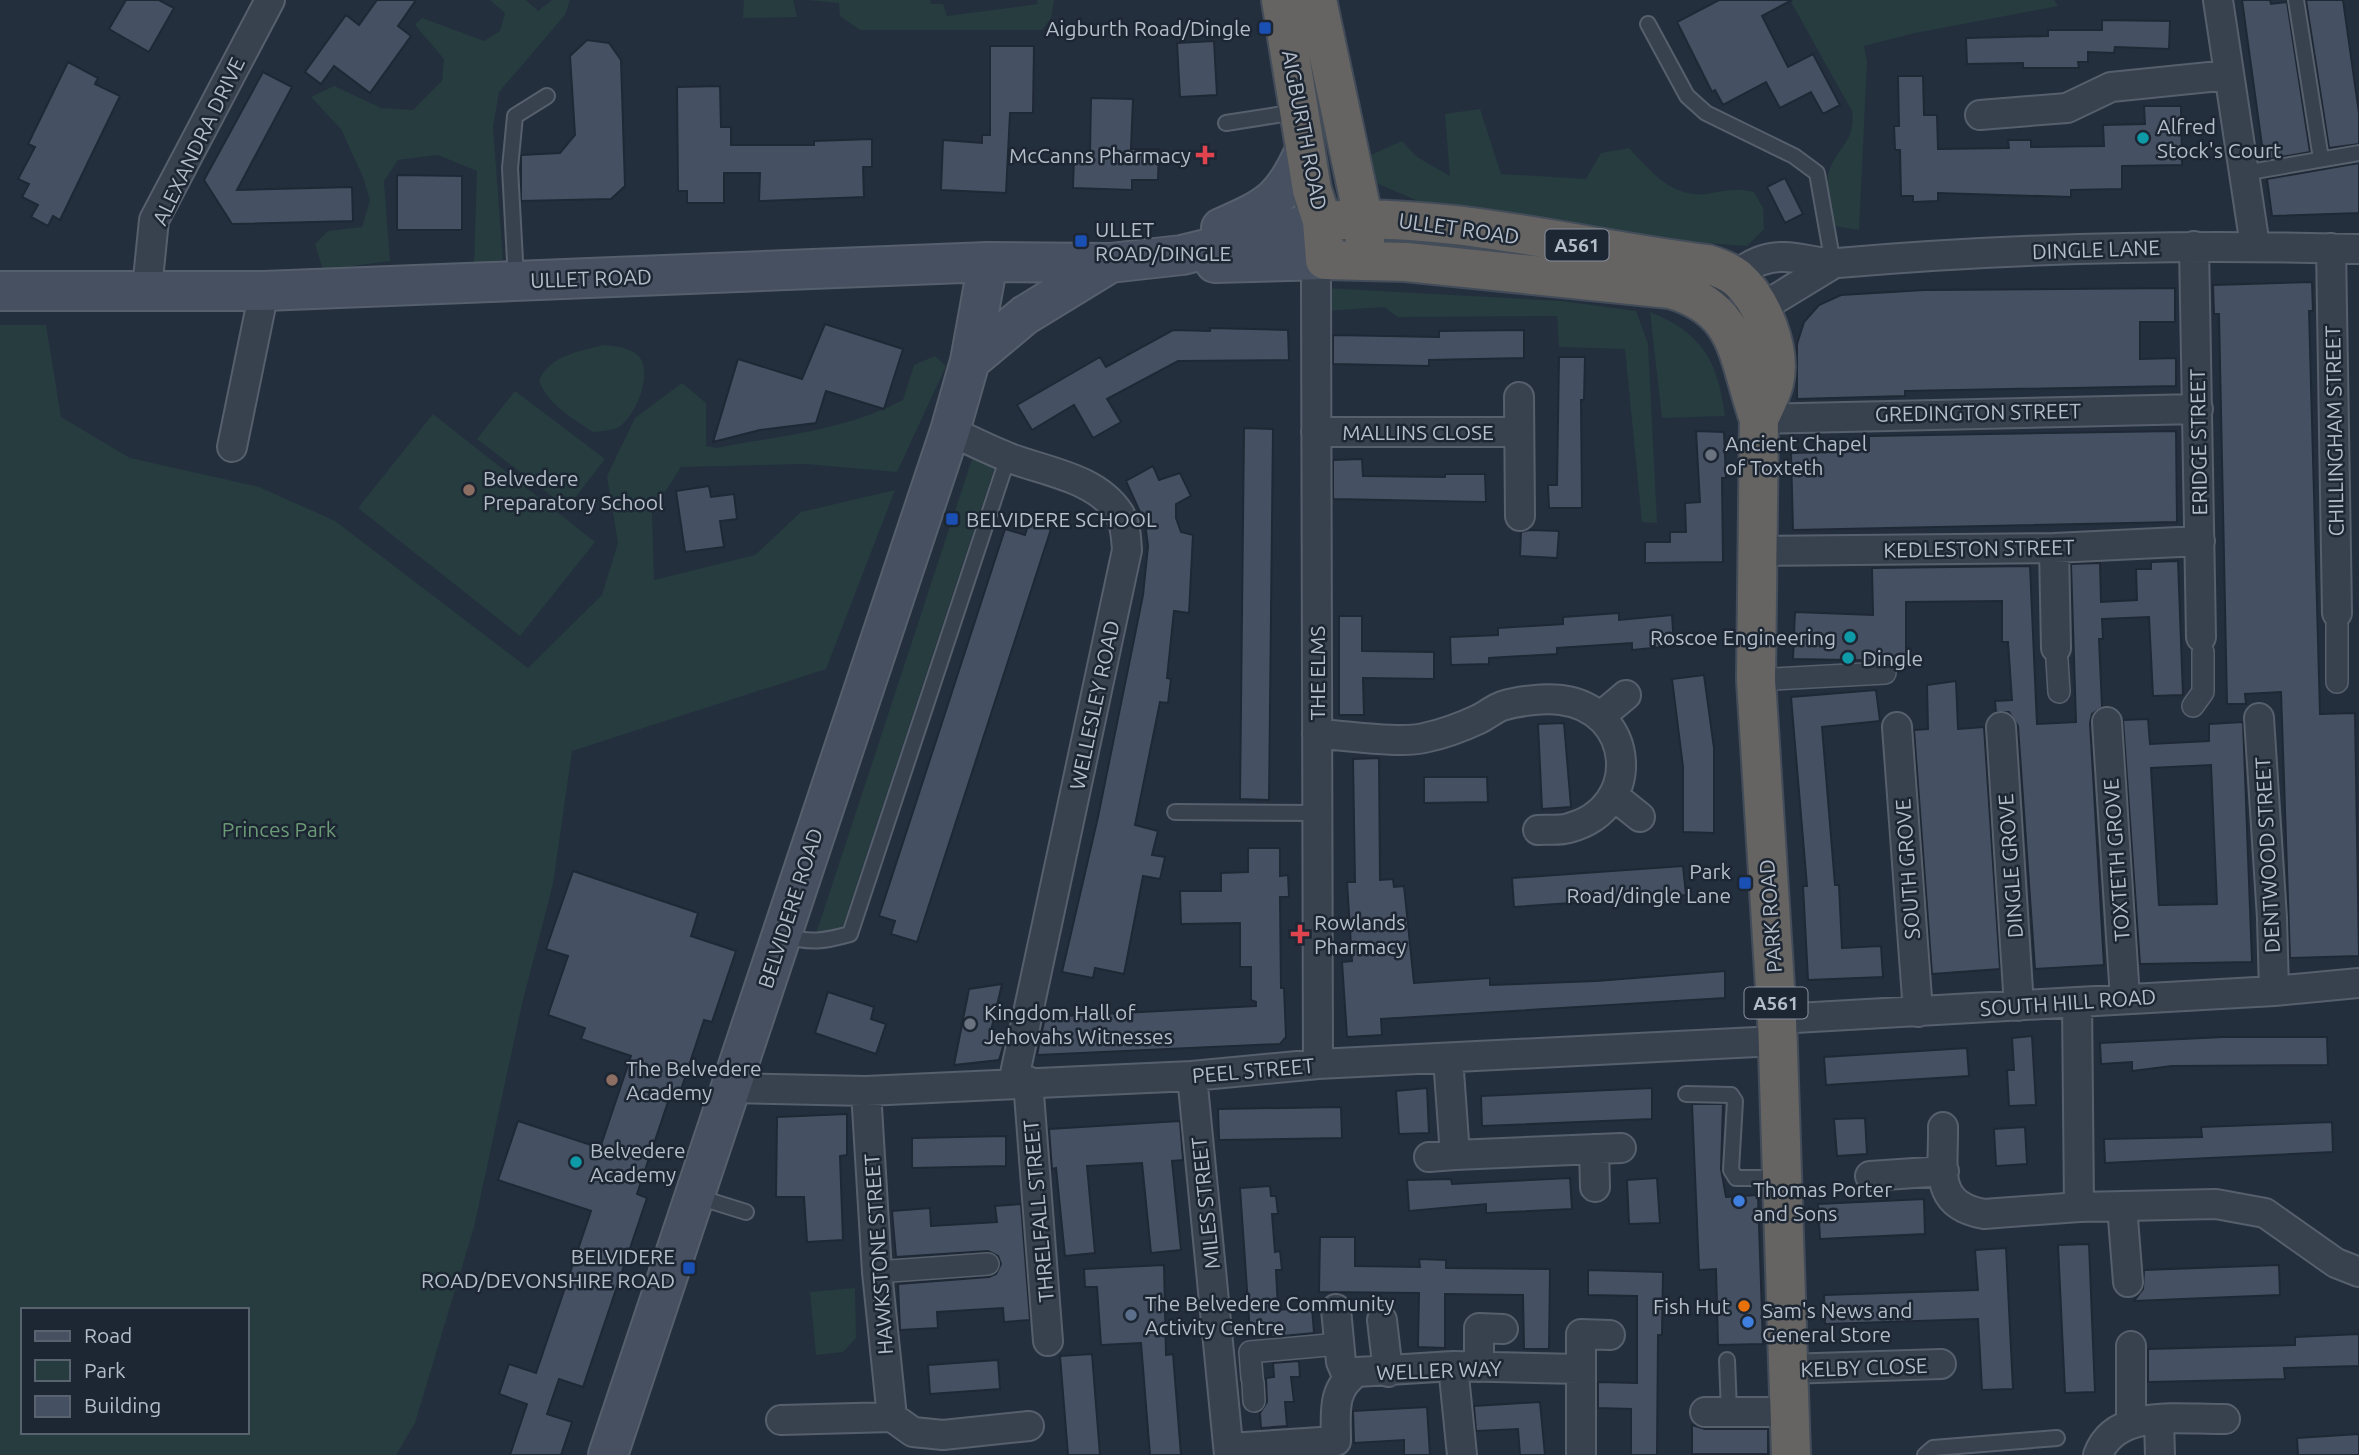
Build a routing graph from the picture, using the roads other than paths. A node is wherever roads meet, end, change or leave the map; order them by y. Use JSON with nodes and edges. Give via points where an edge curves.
{"nodes":[{"id":1,"x":270,"y":0,"type":"edge"},
{"id":2,"x":1281,"y":0,"type":"edge"},
{"id":3,"x":1317,"y":0,"type":"edge"},
{"id":4,"x":2218,"y":0,"type":"edge"},
{"id":5,"x":2296,"y":0,"type":"edge"},
{"id":6,"x":1648,"y":24,"type":"dead end"},
{"id":7,"x":2229,"y":75,"type":"junction"},
{"id":8,"x":547,"y":96,"type":"dead end"},
{"id":9,"x":1301,"y":111,"type":"junction"},
{"id":10,"x":1980,"y":115,"type":"dead end"},
{"id":11,"x":1226,"y":124,"type":"dead end"},
{"id":12,"x":1305,"y":150,"type":"junction"},
{"id":13,"x":2359,"y":153,"type":"edge"},
{"id":14,"x":2321,"y":159,"type":"junction"},
{"id":15,"x":2244,"y":173,"type":"junction"},
{"id":16,"x":1363,"y":217,"type":"junction"},
{"id":17,"x":1322,"y":220,"type":"junction"},
{"id":18,"x":2194,"y":246,"type":"junction"},
{"id":19,"x":2255,"y":246,"type":"junction"},
{"id":20,"x":2331,"y":248,"type":"junction"},
{"id":21,"x":2359,"y":249,"type":"edge"},
{"id":22,"x":1182,"y":255,"type":"junction"},
{"id":23,"x":1367,"y":259,"type":"junction"},
{"id":24,"x":988,"y":262,"type":"junction"},
{"id":25,"x":1110,"y":263,"type":"junction"},
{"id":26,"x":1833,"y":264,"type":"junction"},
{"id":27,"x":1320,"y":271,"type":"junction"},
{"id":28,"x":1735,"y":276,"type":"junction"},
{"id":29,"x":516,"y":281,"type":"junction"},
{"id":30,"x":147,"y":289,"type":"junction"},
{"id":31,"x":0,"y":291,"type":"edge"},
{"id":32,"x":264,"y":291,"type":"junction"},
{"id":33,"x":1704,"y":301,"type":"junction"},
{"id":34,"x":1744,"y":318,"type":"junction"},
{"id":35,"x":970,"y":361,"type":"junction"},
{"id":36,"x":1519,"y":397,"type":"dead end"},
{"id":37,"x":2198,"y":409,"type":"junction"},
{"id":38,"x":1759,"y":419,"type":"junction"},
{"id":39,"x":950,"y":431,"type":"junction"},
{"id":40,"x":1316,"y":432,"type":"junction"},
{"id":41,"x":1519,"y":432,"type":"junction"},
{"id":42,"x":232,"y":447,"type":"dead end"},
{"id":43,"x":1008,"y":457,"type":"junction"},
{"id":44,"x":1520,"y":516,"type":"dead end"},
{"id":45,"x":2200,"y":541,"type":"junction"},
{"id":46,"x":2054,"y":548,"type":"junction"},
{"id":47,"x":1758,"y":551,"type":"junction"},
{"id":48,"x":2337,"y":619,"type":"joint"},
{"id":49,"x":2202,"y":645,"type":"joint"},
{"id":50,"x":2057,"y":654,"type":"joint"},
{"id":51,"x":1885,"y":673,"type":"dead end"},
{"id":52,"x":1756,"y":680,"type":"junction"},
{"id":53,"x":2337,"y":682,"type":"dead end"},
{"id":54,"x":2059,"y":692,"type":"dead end"},
{"id":55,"x":1626,"y":695,"type":"dead end"},
{"id":56,"x":2198,"y":699,"type":"dead end"},
{"id":57,"x":1601,"y":716,"type":"junction"},
{"id":58,"x":2259,"y":718,"type":"dead end"},
{"id":59,"x":2107,"y":722,"type":"dead end"},
{"id":60,"x":1897,"y":727,"type":"dead end"},
{"id":61,"x":2001,"y":727,"type":"dead end"},
{"id":62,"x":1317,"y":734,"type":"junction"},
{"id":63,"x":1615,"y":797,"type":"junction"},
{"id":64,"x":1175,"y":812,"type":"dead end"},
{"id":65,"x":1318,"y":813,"type":"junction"},
{"id":66,"x":1640,"y":817,"type":"dead end"},
{"id":67,"x":1538,"y":830,"type":"dead end"},
{"id":68,"x":783,"y":934,"type":"junction"},
{"id":69,"x":2359,"y":983,"type":"edge"},
{"id":70,"x":2274,"y":991,"type":"junction"},
{"id":71,"x":2125,"y":998,"type":"junction"},
{"id":72,"x":2077,"y":1002,"type":"junction"},
{"id":73,"x":2019,"y":1006,"type":"junction"},
{"id":74,"x":1918,"y":1012,"type":"junction"},
{"id":75,"x":1777,"y":1030,"type":"junction"},
{"id":76,"x":1448,"y":1058,"type":"junction"},
{"id":77,"x":1318,"y":1064,"type":"junction"},
{"id":78,"x":1192,"y":1076,"type":"junction"},
{"id":79,"x":1020,"y":1082,"type":"junction"},
{"id":80,"x":730,"y":1088,"type":"junction"},
{"id":81,"x":866,"y":1091,"type":"junction"},
{"id":82,"x":1686,"y":1094,"type":"dead end"},
{"id":83,"x":1943,"y":1127,"type":"dead end"},
{"id":84,"x":1944,"y":1171,"type":"junction"},
{"id":85,"x":1870,"y":1176,"type":"dead end"},
{"id":86,"x":1780,"y":1177,"type":"junction"},
{"id":87,"x":1595,"y":1187,"type":"dead end"},
{"id":88,"x":693,"y":1195,"type":"junction"},
{"id":89,"x":2122,"y":1206,"type":"junction"},
{"id":90,"x":2079,"y":1208,"type":"junction"},
{"id":91,"x":746,"y":1212,"type":"dead end"},
{"id":92,"x":988,"y":1264,"type":"dead end"},
{"id":93,"x":877,"y":1272,"type":"junction"},
{"id":94,"x":2359,"y":1272,"type":"edge"},
{"id":95,"x":2128,"y":1282,"type":"dead end"},
{"id":96,"x":1336,"y":1309,"type":"dead end"},
{"id":97,"x":1382,"y":1320,"type":"dead end"},
{"id":98,"x":1503,"y":1329,"type":"dead end"},
{"id":99,"x":1610,"y":1335,"type":"dead end"},
{"id":100,"x":1048,"y":1342,"type":"dead end"},
{"id":101,"x":1339,"y":1344,"type":"junction"},
{"id":102,"x":2131,"y":1346,"type":"dead end"},
{"id":103,"x":1727,"y":1360,"type":"dead end"},
{"id":104,"x":1941,"y":1364,"type":"dead end"},
{"id":105,"x":1466,"y":1366,"type":"junction"},
{"id":106,"x":1579,"y":1369,"type":"junction"},
{"id":107,"x":1786,"y":1369,"type":"junction"},
{"id":108,"x":1388,"y":1372,"type":"junction"},
{"id":109,"x":1348,"y":1378,"type":"junction"},
{"id":110,"x":1254,"y":1397,"type":"dead end"},
{"id":111,"x":1717,"y":1411,"type":"joint"},
{"id":112,"x":1788,"y":1412,"type":"junction"},
{"id":113,"x":892,"y":1417,"type":"junction"},
{"id":114,"x":2225,"y":1419,"type":"dead end"},
{"id":115,"x":781,"y":1420,"type":"dead end"},
{"id":116,"x":2159,"y":1421,"type":"junction"},
{"id":117,"x":2131,"y":1422,"type":"junction"},
{"id":118,"x":1029,"y":1426,"type":"dead end"},
{"id":119,"x":2057,"y":1438,"type":"dead end"},
{"id":120,"x":1337,"y":1448,"type":"edge"},
{"id":121,"x":1229,"y":1452,"type":"edge"},
{"id":122,"x":608,"y":1455,"type":"edge"},
{"id":123,"x":1462,"y":1455,"type":"edge"},
{"id":124,"x":1581,"y":1455,"type":"edge"},
{"id":125,"x":1791,"y":1455,"type":"edge"},
{"id":126,"x":1925,"y":1455,"type":"edge"},
{"id":127,"x":2098,"y":1455,"type":"edge"},
{"id":128,"x":2160,"y":1455,"type":"edge"}],
"edges":[{"from":1,"to":30,"type":"street","name":"ALEXANDRA DRIVE","via":[[154,220]]},
{"from":2,"to":9,"type":"highway","name":"AIGBURTH ROAD"},
{"from":3,"to":16,"type":"highway","name":"AIGBURTH ROAD"},
{"from":4,"to":7,"type":"street"},
{"from":5,"to":14,"type":"lane"},
{"from":6,"to":26,"type":"lane","via":[[1687,96],[1706,113],[1794,156],[1817,173]]},
{"from":7,"to":10,"type":"street","via":[[2111,86],[2067,108]]},
{"from":7,"to":15,"type":"street"},
{"from":8,"to":29,"type":"lane","via":[[515,116],[510,168]]},
{"from":9,"to":11,"type":"lane"},
{"from":9,"to":12,"type":"highway","name":"AIGBURTH ROAD"},
{"from":12,"to":17,"type":"highway","name":"AIGBURTH ROAD"},
{"from":12,"to":22,"type":"main road","via":[[1290,181],[1270,204],[1195,242]]},
{"from":13,"to":14,"type":"lane"},
{"from":14,"to":15,"type":"lane"},
{"from":15,"to":19,"type":"street"},
{"from":16,"to":17,"type":"highway","name":"ULLET ROAD","number":"A561"},
{"from":16,"to":23,"type":"highway","name":"AIGBURTH ROAD"},
{"from":16,"to":28,"type":"highway","name":"ULLET ROAD","number":"A561","via":[[1707,264]]},
{"from":17,"to":22,"type":"main road","name":"ULLET ROAD"},
{"from":17,"to":27,"type":"highway","name":"AIGBURTH ROAD"},
{"from":18,"to":19,"type":"street","name":"DINGLE LANE"},
{"from":18,"to":26,"type":"street","name":"DINGLE LANE","via":[[1920,254]]},
{"from":18,"to":37,"type":"street","name":"ERIDGE STREET"},
{"from":19,"to":20,"type":"street","name":"DINGLE LANE"},
{"from":20,"to":21,"type":"street","name":"DINGLE LANE"},
{"from":20,"to":48,"type":"street","name":"CHILLINGHAM STREET"},
{"from":22,"to":25,"type":"main road","name":"ULLET ROAD"},
{"from":22,"to":27,"type":"main road","name":"ULLET ROAD","via":[[1198,263]]},
{"from":23,"to":27,"type":"highway","name":"ULLET ROAD","number":"A561"},
{"from":23,"to":33,"type":"highway","name":"ULLET ROAD","number":"A561","via":[[1670,289]]},
{"from":24,"to":25,"type":"main road","name":"ULLET ROAD"},
{"from":24,"to":29,"type":"main road","name":"ULLET ROAD"},
{"from":24,"to":35,"type":"main road","name":"BELVIDERE ROAD"},
{"from":25,"to":35,"type":"main road","via":[[1025,315]]},
{"from":26,"to":28,"type":"street","name":"DINGLE LANE","via":[[1783,257],[1761,260]]},
{"from":26,"to":34,"type":"street","name":"DINGLE LANE"},
{"from":27,"to":40,"type":"street","name":"THE ELMS"},
{"from":28,"to":33,"type":"street","name":"DINGLE LANE"},
{"from":28,"to":34,"type":"highway","name":"PARK ROAD","number":"A561"},
{"from":29,"to":32,"type":"main road","name":"ULLET ROAD"},
{"from":30,"to":31,"type":"main road","name":"ULLET ROAD"},
{"from":30,"to":32,"type":"main road","name":"ULLET ROAD"},
{"from":32,"to":42,"type":"street"},
{"from":33,"to":34,"type":"highway","name":"PARK ROAD","number":"A561"},
{"from":34,"to":38,"type":"highway","name":"PARK ROAD","number":"A561","via":[[1773,352],[1774,382]]},
{"from":35,"to":39,"type":"main road","name":"BELVIDERE ROAD"},
{"from":36,"to":41,"type":"street","name":"MALLINS CLOSE"},
{"from":37,"to":38,"type":"street","name":"GREDINGTON STREET"},
{"from":37,"to":45,"type":"street","name":"ERIDGE STREET"},
{"from":38,"to":47,"type":"highway","name":"PARK ROAD","number":"A561"},
{"from":39,"to":43,"type":"street","name":"WELLESLEY ROAD"},
{"from":39,"to":68,"type":"main road","name":"BELVIDERE ROAD","via":[[821,808]]},
{"from":40,"to":41,"type":"street","name":"MALLINS CLOSE"},
{"from":40,"to":62,"type":"street","name":"THE ELMS"},
{"from":41,"to":44,"type":"street","name":"MALLINS CLOSE"},
{"from":43,"to":68,"type":"lane","via":[[850,934],[820,943]]},
{"from":43,"to":79,"type":"street","name":"WELLESLEY ROAD","via":[[1090,486],[1107,499],[1121,515],[1127,550]]},
{"from":45,"to":46,"type":"street","name":"KEDLESTON STREET"},
{"from":45,"to":49,"type":"street","name":"ERIDGE STREET"},
{"from":46,"to":47,"type":"street","name":"KEDLESTON STREET"},
{"from":46,"to":50,"type":"street"},
{"from":47,"to":52,"type":"highway","name":"PARK ROAD","number":"A561"},
{"from":48,"to":53,"type":"street","name":"CHILLINGHAM STREET"},
{"from":49,"to":56,"type":"street","name":"ERIDGE STREET"},
{"from":50,"to":54,"type":"street"},
{"from":51,"to":52,"type":"street"},
{"from":52,"to":75,"type":"highway","name":"PARK ROAD","number":"A561"},
{"from":55,"to":57,"type":"street"},
{"from":57,"to":62,"type":"street","via":[[1560,700],[1502,706],[1420,739]]},
{"from":57,"to":63,"type":"street","via":[[1621,754],[1622,775]]},
{"from":58,"to":70,"type":"street","name":"DENTWOOD STREET"},
{"from":59,"to":71,"type":"street","name":"TOXTETH GROVE"},
{"from":60,"to":74,"type":"street","name":"SOUTH GROVE"},
{"from":61,"to":73,"type":"street","name":"DINGLE GROVE"},
{"from":62,"to":65,"type":"street","name":"THE ELMS"},
{"from":63,"to":66,"type":"street"},
{"from":63,"to":67,"type":"street","via":[[1587,821],[1568,829]]},
{"from":64,"to":65,"type":"lane"},
{"from":65,"to":77,"type":"street","name":"THE ELMS"},
{"from":68,"to":80,"type":"main road","name":"BELVIDERE ROAD"},
{"from":69,"to":70,"type":"street","name":"SOUTH HILL ROAD"},
{"from":70,"to":71,"type":"street","name":"SOUTH HILL ROAD"},
{"from":71,"to":72,"type":"street","name":"SOUTH HILL ROAD"},
{"from":72,"to":73,"type":"street","name":"SOUTH HILL ROAD"},
{"from":72,"to":90,"type":"street"},
{"from":73,"to":74,"type":"street","name":"SOUTH HILL ROAD"},
{"from":74,"to":75,"type":"street","name":"SOUTH HILL ROAD"},
{"from":75,"to":76,"type":"street","name":"PEEL STREET"},
{"from":75,"to":86,"type":"highway","name":"PARK ROAD","number":"A561"},
{"from":76,"to":77,"type":"street","name":"PEEL STREET"},
{"from":76,"to":87,"type":"street","via":[[1442,1156],[1607,1149]]},
{"from":77,"to":78,"type":"street","name":"PEEL STREET"},
{"from":78,"to":79,"type":"street","name":"PEEL STREET"},
{"from":78,"to":121,"type":"street","name":"MILES STREET"},
{"from":79,"to":81,"type":"street","name":"PEEL STREET"},
{"from":79,"to":100,"type":"street","name":"THRELFALL STREET"},
{"from":80,"to":81,"type":"street","name":"PEEL STREET"},
{"from":80,"to":88,"type":"main road","name":"BELVIDERE ROAD"},
{"from":81,"to":93,"type":"street","name":"HAWKSTONE STREET"},
{"from":82,"to":86,"type":"lane","via":[[1723,1093],[1735,1101],[1731,1170],[1736,1178]]},
{"from":83,"to":84,"type":"street"},
{"from":84,"to":85,"type":"street"},
{"from":84,"to":90,"type":"street","via":[[1944,1189],[1954,1203],[1969,1212]]},
{"from":86,"to":107,"type":"highway","name":"PARK ROAD","number":"A561"},
{"from":88,"to":91,"type":"lane"},
{"from":88,"to":122,"type":"main road","name":"BELVIDERE ROAD"},
{"from":89,"to":90,"type":"street"},
{"from":89,"to":94,"type":"street","via":[[2216,1204],[2266,1213],[2336,1263]]},
{"from":89,"to":95,"type":"street"},
{"from":92,"to":93,"type":"street"},
{"from":93,"to":113,"type":"street","name":"HAWKSTONE STREET"},
{"from":96,"to":101,"type":"street"},
{"from":97,"to":108,"type":"street"},
{"from":98,"to":105,"type":"street","via":[[1479,1328]]},
{"from":99,"to":106,"type":"street","via":[[1581,1334]]},
{"from":101,"to":109,"type":"street"},
{"from":101,"to":110,"type":"street","via":[[1250,1352]]},
{"from":102,"to":117,"type":"street"},
{"from":103,"to":111,"type":"lane"},
{"from":104,"to":107,"type":"street","name":"KELBY CLOSE"},
{"from":105,"to":106,"type":"street","name":"WELLER WAY"},
{"from":105,"to":108,"type":"street","name":"WELLER WAY"},
{"from":105,"to":123,"type":"street"},
{"from":106,"to":124,"type":"street"},
{"from":107,"to":112,"type":"highway","name":"PARK ROAD","number":"A561"},
{"from":108,"to":109,"type":"street","name":"WELLER WAY","via":[[1357,1372]]},
{"from":109,"to":120,"type":"street","name":"WELLER WAY","via":[[1336,1399]]},
{"from":111,"to":112,"type":"street"},
{"from":112,"to":125,"type":"highway","name":"PARK ROAD","number":"A561"},
{"from":113,"to":115,"type":"street"},
{"from":113,"to":118,"type":"street","via":[[913,1432],[943,1434]]},
{"from":114,"to":116,"type":"street"},
{"from":116,"to":117,"type":"street"},
{"from":116,"to":128,"type":"street"},
{"from":117,"to":127,"type":"street","via":[[2102,1443]]},
{"from":119,"to":126,"type":"lane","via":[[1933,1448]]},
{"from":120,"to":121,"type":"street","name":"WELLER WAY"}]}
